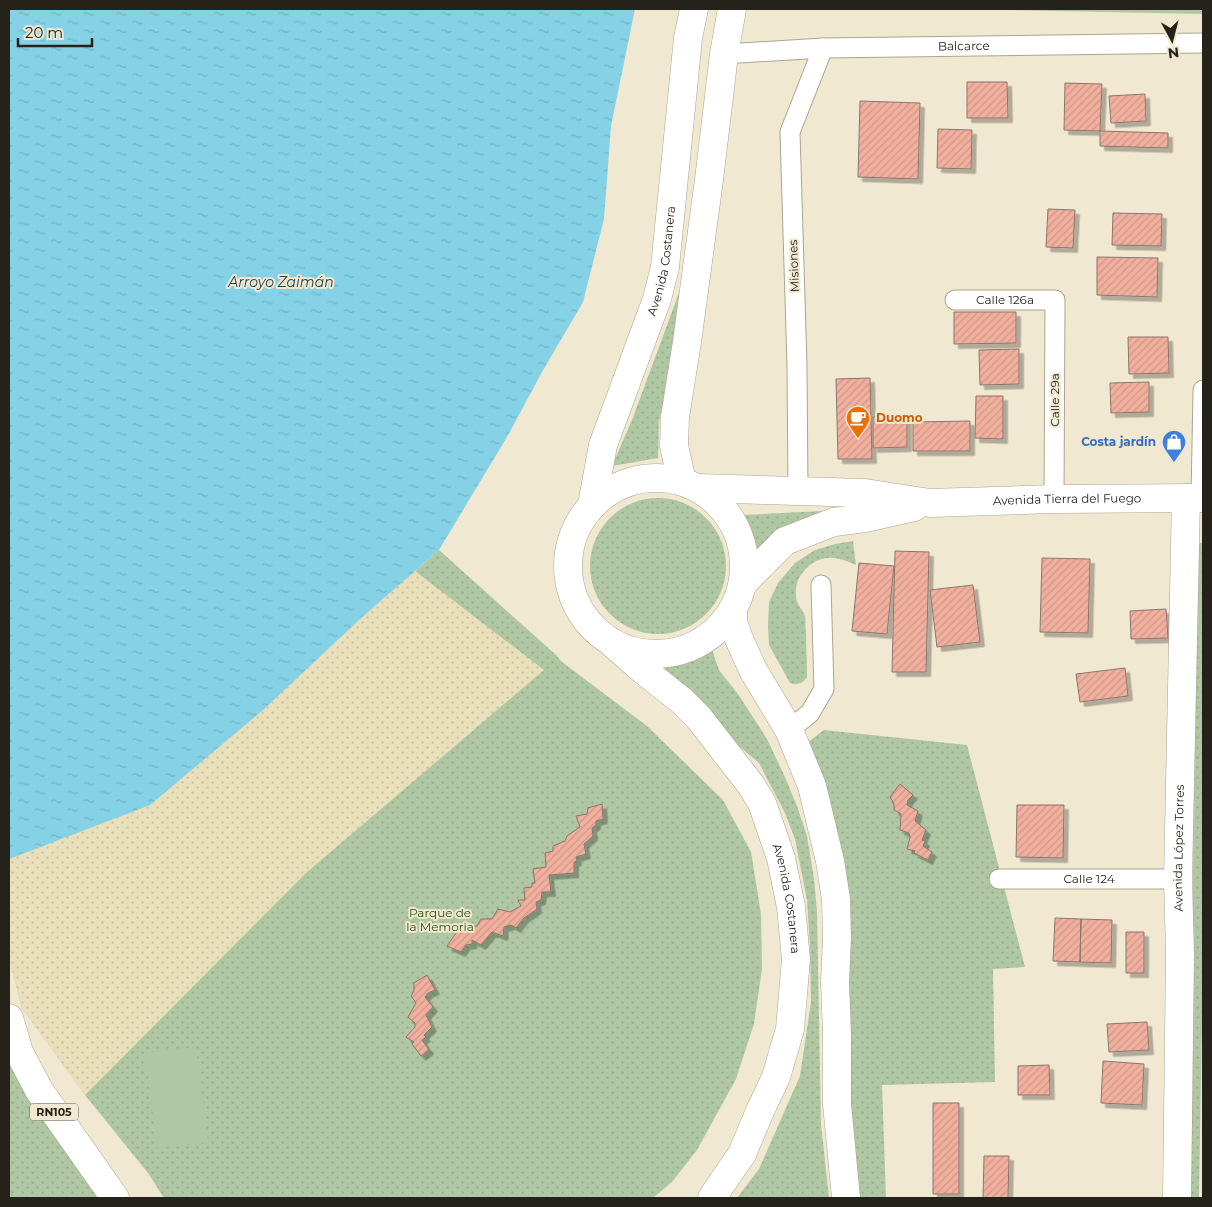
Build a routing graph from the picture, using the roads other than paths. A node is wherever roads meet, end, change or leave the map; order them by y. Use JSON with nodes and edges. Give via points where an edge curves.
{"nodes":[{"id":1,"x":694,"y":9,"type":"edge"},
{"id":2,"x":732,"y":9,"type":"edge"},
{"id":3,"x":1203,"y":43,"type":"edge"},
{"id":4,"x":823,"y":48,"type":"junction"},
{"id":5,"x":724,"y":54,"type":"junction"},
{"id":6,"x":955,"y":300,"type":"dead end"},
{"id":7,"x":1055,"y":300,"type":"joint"},
{"id":8,"x":1203,"y":390,"type":"edge"},
{"id":9,"x":690,"y":484,"type":"junction"},
{"id":10,"x":798,"y":491,"type":"junction"},
{"id":11,"x":1197,"y":498,"type":"edge"},
{"id":12,"x":1054,"y":499,"type":"junction"},
{"id":13,"x":930,"y":503,"type":"junction"},
{"id":14,"x":592,"y":505,"type":"junction"},
{"id":15,"x":743,"y":583,"type":"junction"},
{"id":16,"x":820,"y":585,"type":"dead end"},
{"id":17,"x":733,"y":609,"type":"junction"},
{"id":18,"x":612,"y":643,"type":"junction"},
{"id":19,"x":789,"y":730,"type":"junction"},
{"id":20,"x":999,"y":879,"type":"dead end"},
{"id":21,"x":1178,"y":879,"type":"junction"},
{"id":22,"x":9,"y":1018,"type":"edge"},
{"id":23,"x":115,"y":1198,"type":"edge"},
{"id":24,"x":712,"y":1198,"type":"edge"},
{"id":25,"x":846,"y":1198,"type":"edge"},
{"id":26,"x":1177,"y":1198,"type":"edge"}],
"edges":[{"from":1,"to":14,"type":"main road","name":"Avenida Costanera","via":[[688,38],[665,267],[657,299],[603,445]]},
{"from":2,"to":5,"type":"main road"},
{"from":3,"to":4,"type":"street","name":"Balcarce"},
{"from":4,"to":5,"type":"street","name":"Balcarce"},
{"from":4,"to":10,"type":"street","name":"Misiones","via":[[790,132]]},
{"from":5,"to":9,"type":"main road","via":[[710,180],[675,417],[674,446]]},
{"from":6,"to":7,"type":"street","name":"Calle 126a"},
{"from":7,"to":12,"type":"street","name":"Calle 29a"},
{"from":8,"to":11,"type":"street"},
{"from":9,"to":10,"type":"main road","name":"Avenida Tierra del Fuego"},
{"from":9,"to":14,"type":"main road","via":[[645,478],[616,487]]},
{"from":9,"to":15,"type":"main road","via":[[721,505],[736,528],[744,555]]},
{"from":10,"to":13,"type":"main road","name":"Avenida Tierra del Fuego","via":[[865,493]]},
{"from":11,"to":12,"type":"main road","name":"Avenida Tierra del Fuego"},
{"from":11,"to":21,"type":"main road","name":"Avenida López Torres"},
{"from":12,"to":13,"type":"main road","name":"Avenida Tierra del Fuego"},
{"from":13,"to":15,"type":"main road","name":"Avenida Tierra del Fuego","via":[[834,522],[785,541]]},
{"from":14,"to":18,"type":"main road","via":[[577,527],[569,552],[568,579],[581,612]]},
{"from":15,"to":17,"type":"main road"},
{"from":16,"to":19,"type":"street","via":[[824,689],[810,713]]},
{"from":17,"to":18,"type":"main road","via":[[716,631],[693,646],[666,653],[639,652]]},
{"from":17,"to":19,"type":"main road","via":[[738,639]]},
{"from":18,"to":24,"type":"main road","name":"Avenida Costanera","via":[[699,718],[751,785],[762,803],[781,858],[791,908],[796,959],[790,1029],[776,1077],[742,1154]]},
{"from":19,"to":25,"type":"main road","via":[[812,786],[836,899],[837,1104]]},
{"from":20,"to":21,"type":"street","name":"Calle 124"},
{"from":21,"to":26,"type":"main road","name":"Avenida López Torres"},
{"from":22,"to":23,"type":"main road","number":"RN105","via":[[19,1052],[38,1090]]}]}
